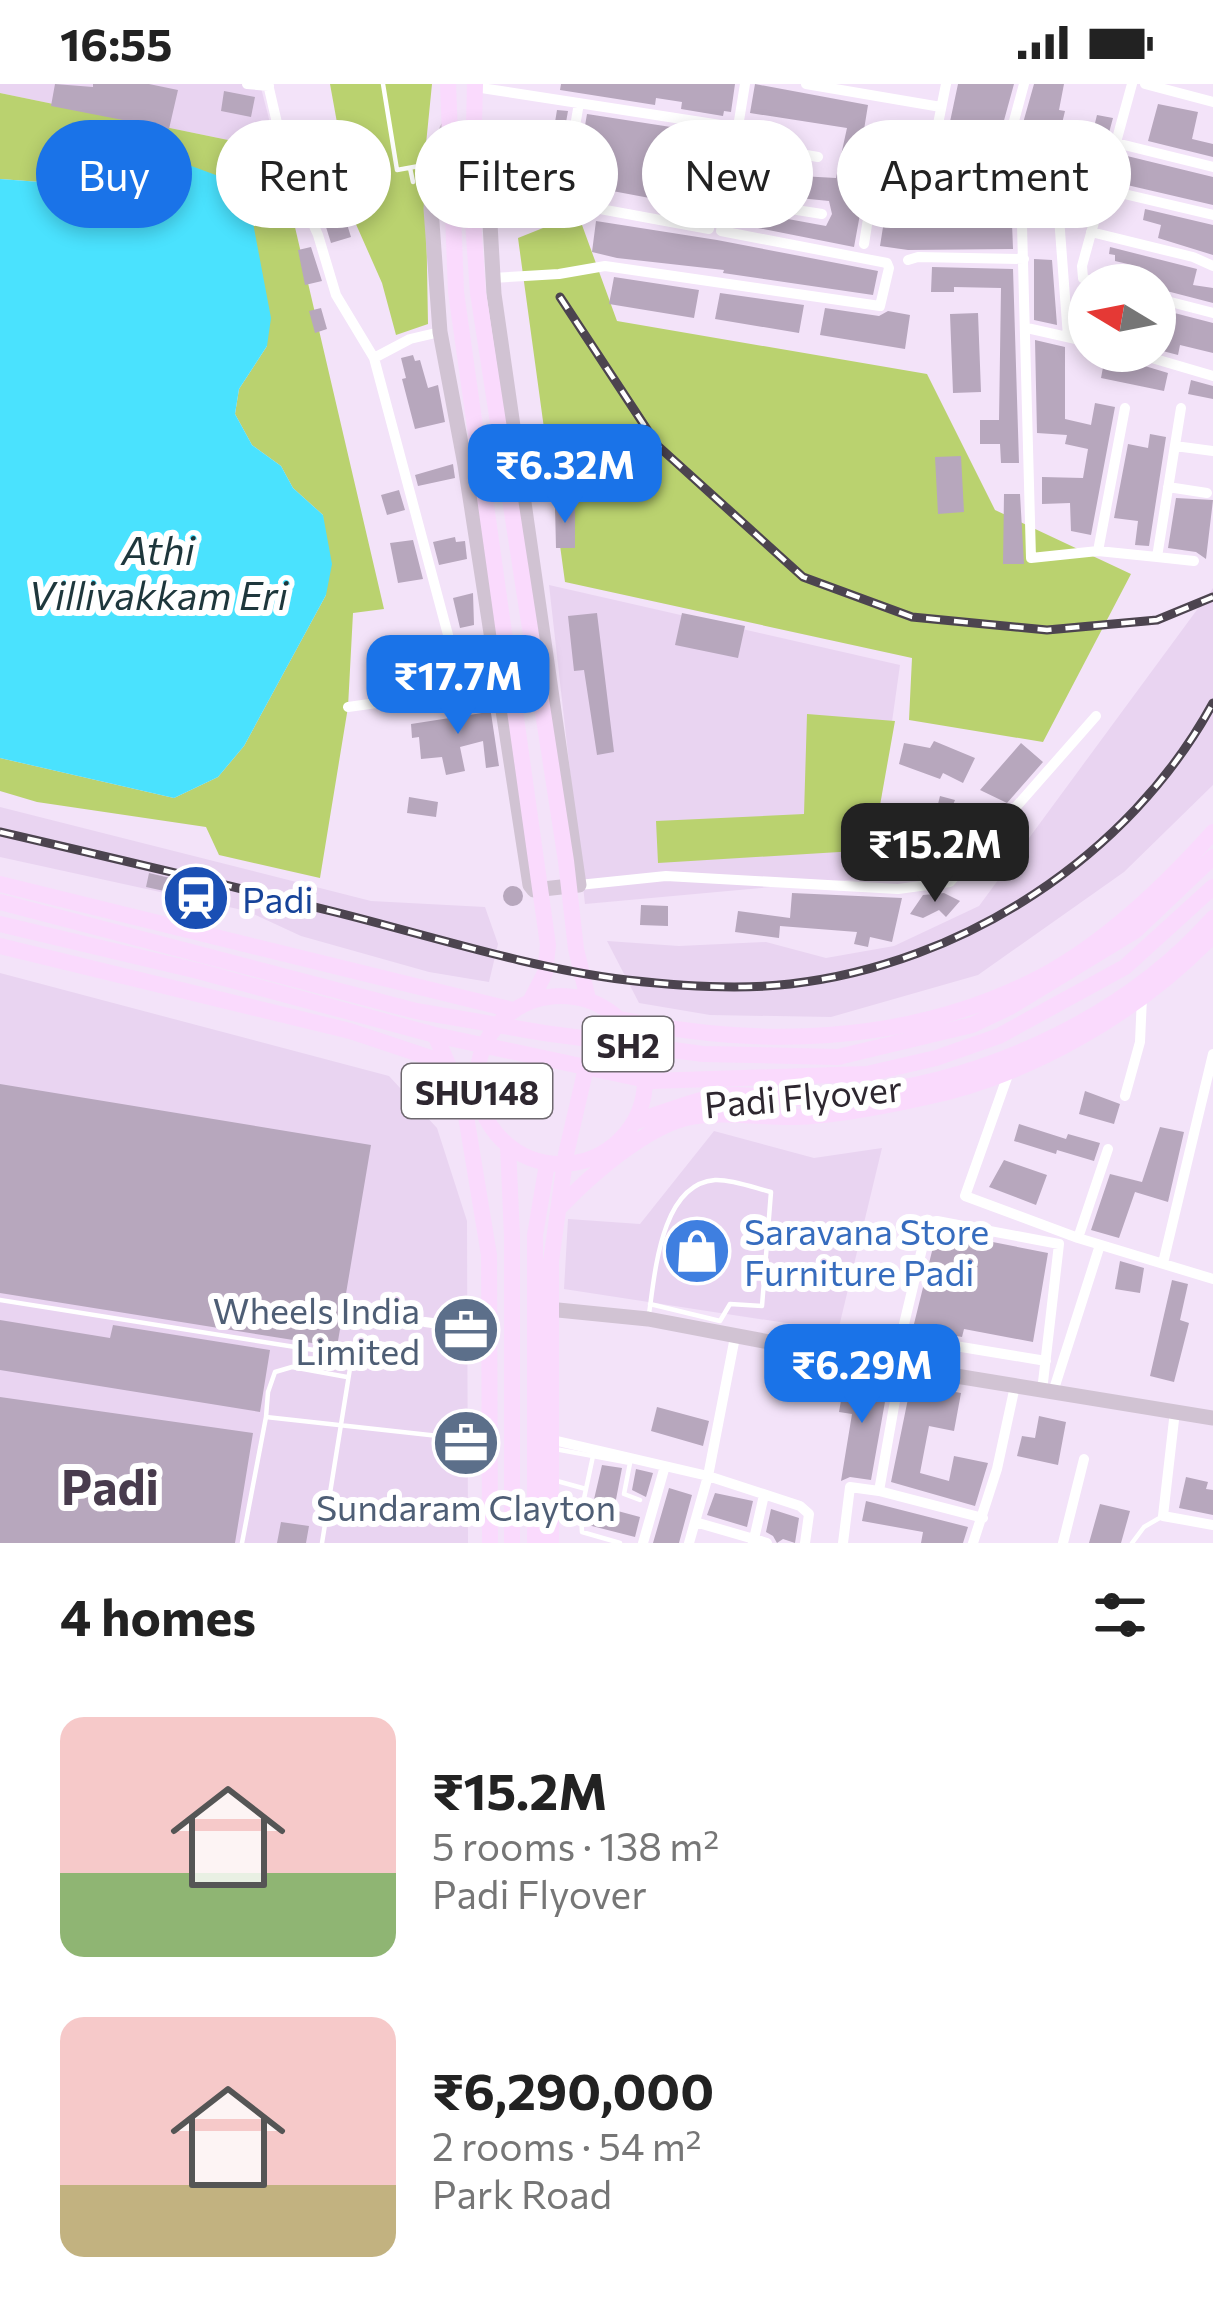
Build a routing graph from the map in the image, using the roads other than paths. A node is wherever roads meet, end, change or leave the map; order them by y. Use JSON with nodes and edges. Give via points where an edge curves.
{"nodes":[{"id":1,"x":248,"y":84,"type":"edge"},
{"id":2,"x":383,"y":84,"type":"edge"},
{"id":3,"x":448,"y":84,"type":"edge"},
{"id":4,"x":745,"y":84,"type":"edge"},
{"id":5,"x":806,"y":84,"type":"edge"},
{"id":6,"x":946,"y":84,"type":"edge"},
{"id":7,"x":1024,"y":84,"type":"edge"},
{"id":8,"x":1132,"y":84,"type":"edge"},
{"id":9,"x":1145,"y":84,"type":"edge"},
{"id":10,"x":1208,"y":84,"type":"edge"},
{"id":11,"x":268,"y":85,"type":"edge"},
{"id":12,"x":475,"y":85,"type":"edge"},
{"id":13,"x":1209,"y":101,"type":"edge"},
{"id":14,"x":579,"y":103,"type":"junction"},
{"id":15,"x":941,"y":107,"type":"junction"},
{"id":16,"x":447,"y":120,"type":"edge"},
{"id":17,"x":474,"y":120,"type":"edge"},
{"id":18,"x":740,"y":120,"type":"edge"},
{"id":19,"x":938,"y":120,"type":"edge"},
{"id":20,"x":1016,"y":120,"type":"edge"},
{"id":21,"x":1122,"y":120,"type":"edge"},
{"id":22,"x":1131,"y":150,"type":"edge"},
{"id":23,"x":813,"y":156,"type":"edge"},
{"id":24,"x":818,"y":157,"type":"dead end"},
{"id":25,"x":415,"y":167,"type":"edge"},
{"id":26,"x":1213,"y":167,"type":"edge"},
{"id":27,"x":410,"y":168,"type":"junction"},
{"id":28,"x":413,"y":182,"type":"dead end"},
{"id":29,"x":1131,"y":196,"type":"edge"},
{"id":30,"x":813,"y":213,"type":"edge"},
{"id":31,"x":822,"y":214,"type":"dead end"},
{"id":32,"x":1213,"y":215,"type":"edge"},
{"id":33,"x":432,"y":228,"type":"edge"},
{"id":34,"x":453,"y":228,"type":"edge"},
{"id":35,"x":475,"y":228,"type":"edge"},
{"id":36,"x":490,"y":228,"type":"edge"},
{"id":37,"x":722,"y":228,"type":"edge"},
{"id":38,"x":867,"y":228,"type":"edge"},
{"id":39,"x":1023,"y":228,"type":"edge"},
{"id":40,"x":1060,"y":228,"type":"edge"},
{"id":41,"x":1092,"y":228,"type":"edge"},
{"id":42,"x":1091,"y":232,"type":"junction"},
{"id":43,"x":864,"y":244,"type":"dead end"},
{"id":44,"x":1024,"y":259,"type":"junction"},
{"id":45,"x":908,"y":260,"type":"dead end"},
{"id":46,"x":1084,"y":264,"type":"edge"},
{"id":47,"x":1213,"y":266,"type":"edge"},
{"id":48,"x":493,"y":278,"type":"junction"},
{"id":49,"x":1176,"y":304,"type":"edge"},
{"id":50,"x":1213,"y":314,"type":"edge"},
{"id":51,"x":1027,"y":328,"type":"junction"},
{"id":52,"x":440,"y":332,"type":"junction"},
{"id":53,"x":1068,"y":337,"type":"joint"},
{"id":54,"x":374,"y":358,"type":"junction"},
{"id":55,"x":1176,"y":365,"type":"edge"},
{"id":56,"x":1213,"y":376,"type":"edge"},
{"id":57,"x":1125,"y":408,"type":"dead end"},
{"id":58,"x":1181,"y":408,"type":"dead end"},
{"id":59,"x":1175,"y":446,"type":"junction"},
{"id":60,"x":1213,"y":452,"type":"edge"},
{"id":61,"x":1168,"y":487,"type":"junction"},
{"id":62,"x":1207,"y":493,"type":"dead end"},
{"id":63,"x":1098,"y":551,"type":"junction"},
{"id":64,"x":1157,"y":557,"type":"junction"},
{"id":65,"x":1194,"y":561,"type":"dead end"},
{"id":66,"x":348,"y":707,"type":"dead end"},
{"id":67,"x":1096,"y":716,"type":"dead end"},
{"id":68,"x":1213,"y":832,"type":"edge"},
{"id":69,"x":1213,"y":857,"type":"edge"},
{"id":70,"x":0,"y":884,"type":"edge"},
{"id":71,"x":579,"y":885,"type":"junction"},
{"id":72,"x":1213,"y":887,"type":"edge"},
{"id":73,"x":0,"y":902,"type":"edge"},
{"id":74,"x":1213,"y":918,"type":"edge"},
{"id":75,"x":0,"y":924,"type":"edge"},
{"id":76,"x":1213,"y":935,"type":"edge"},
{"id":77,"x":0,"y":946,"type":"edge"},
{"id":78,"x":1142,"y":997,"type":"junction"},
{"id":79,"x":588,"y":999,"type":"junction"},
{"id":80,"x":531,"y":1000,"type":"junction"},
{"id":81,"x":513,"y":1010,"type":"junction"},
{"id":82,"x":620,"y":1019,"type":"junction"},
{"id":83,"x":435,"y":1035,"type":"junction"},
{"id":84,"x":1213,"y":1054,"type":"edge"},
{"id":85,"x":586,"y":1068,"type":"junction"},
{"id":86,"x":1009,"y":1072,"type":"junction"},
{"id":87,"x":748,"y":1077,"type":"junction"},
{"id":88,"x":1126,"y":1096,"type":"dead end"},
{"id":89,"x":478,"y":1100,"type":"junction"},
{"id":90,"x":746,"y":1118,"type":"junction"},
{"id":91,"x":634,"y":1122,"type":"junction"},
{"id":92,"x":508,"y":1146,"type":"junction"},
{"id":93,"x":1108,"y":1149,"type":"dead end"},
{"id":94,"x":548,"y":1164,"type":"junction"},
{"id":95,"x":560,"y":1207,"type":"junction"},
{"id":96,"x":1078,"y":1238,"type":"junction"},
{"id":97,"x":1100,"y":1245,"type":"junction"},
{"id":98,"x":489,"y":1256,"type":"junction"},
{"id":99,"x":551,"y":1261,"type":"junction"},
{"id":100,"x":1163,"y":1263,"type":"junction"},
{"id":101,"x":1213,"y":1279,"type":"edge"},
{"id":102,"x":0,"y":1300,"type":"edge"},
{"id":103,"x":548,"y":1309,"type":"junction"},
{"id":104,"x":649,"y":1311,"type":"junction"},
{"id":105,"x":425,"y":1322,"type":"dead end"},
{"id":106,"x":489,"y":1331,"type":"junction"},
{"id":107,"x":901,"y":1336,"type":"junction"},
{"id":108,"x":735,"y":1337,"type":"junction"},
{"id":109,"x":418,"y":1349,"type":"dead end"},
{"id":110,"x":352,"y":1356,"type":"junction"},
{"id":111,"x":1046,"y":1361,"type":"junction"},
{"id":112,"x":897,"y":1367,"type":"junction"},
{"id":113,"x":348,"y":1377,"type":"junction"},
{"id":114,"x":1015,"y":1386,"type":"junction"},
{"id":115,"x":1047,"y":1392,"type":"junction"},
{"id":116,"x":1175,"y":1411,"type":"junction"},
{"id":117,"x":266,"y":1417,"type":"junction"},
{"id":118,"x":1213,"y":1418,"type":"edge"},
{"id":119,"x":342,"y":1426,"type":"junction"},
{"id":120,"x":490,"y":1441,"type":"junction"},
{"id":121,"x":553,"y":1444,"type":"junction"},
{"id":122,"x":593,"y":1456,"type":"junction"},
{"id":123,"x":1084,"y":1459,"type":"dead end"},
{"id":124,"x":665,"y":1466,"type":"junction"},
{"id":125,"x":708,"y":1476,"type":"junction"},
{"id":126,"x":552,"y":1480,"type":"junction"},
{"id":127,"x":586,"y":1489,"type":"junction"},
{"id":128,"x":879,"y":1491,"type":"junction"},
{"id":129,"x":764,"y":1495,"type":"junction"},
{"id":130,"x":640,"y":1500,"type":"dead end"},
{"id":131,"x":551,"y":1505,"type":"junction"},
{"id":132,"x":580,"y":1515,"type":"junction"},
{"id":133,"x":1163,"y":1516,"type":"junction"},
{"id":134,"x":983,"y":1518,"type":"junction"},
{"id":135,"x":695,"y":1522,"type":"junction"},
{"id":136,"x":1213,"y":1525,"type":"edge"},
{"id":137,"x":753,"y":1541,"type":"edge"},
{"id":138,"x":242,"y":1543,"type":"edge"},
{"id":139,"x":322,"y":1543,"type":"edge"},
{"id":140,"x":490,"y":1543,"type":"edge"},
{"id":141,"x":512,"y":1543,"type":"edge"},
{"id":142,"x":535,"y":1543,"type":"edge"},
{"id":143,"x":551,"y":1543,"type":"edge"},
{"id":144,"x":620,"y":1543,"type":"edge"},
{"id":145,"x":643,"y":1543,"type":"edge"},
{"id":146,"x":689,"y":1543,"type":"edge"},
{"id":147,"x":767,"y":1543,"type":"edge"},
{"id":148,"x":805,"y":1543,"type":"edge"},
{"id":149,"x":843,"y":1543,"type":"edge"},
{"id":150,"x":974,"y":1543,"type":"edge"},
{"id":151,"x":1063,"y":1543,"type":"edge"},
{"id":152,"x":1132,"y":1543,"type":"edge"}],
"edges":[{"from":1,"to":11,"type":"street"},
{"from":2,"to":27,"type":"lane","via":[[398,170]]},
{"from":3,"to":16,"type":"main road"},
{"from":4,"to":18,"type":"street"},
{"from":5,"to":15,"type":"street"},
{"from":6,"to":15,"type":"street"},
{"from":7,"to":20,"type":"street"},
{"from":8,"to":21,"type":"street"},
{"from":9,"to":13,"type":"street"},
{"from":10,"to":13,"type":"street"},
{"from":11,"to":54,"type":"street","via":[[286,166],[336,295]]},
{"from":12,"to":14,"type":"street"},
{"from":12,"to":17,"type":"main road"},
{"from":14,"to":14,"type":"street","via":[[562,202],[709,229],[727,126]]},
{"from":15,"to":19,"type":"street"},
{"from":22,"to":26,"type":"street"},
{"from":23,"to":24,"type":"street"},
{"from":25,"to":27,"type":"lane"},
{"from":27,"to":28,"type":"lane"},
{"from":29,"to":32,"type":"street"},
{"from":30,"to":31,"type":"street"},
{"from":33,"to":52,"type":"street"},
{"from":34,"to":80,"type":"main road","via":[[548,945]]},
{"from":35,"to":79,"type":"main road","via":[[478,292]]},
{"from":36,"to":48,"type":"street"},
{"from":37,"to":48,"type":"street","via":[[886,263],[882,304],[605,266]]},
{"from":38,"to":43,"type":"street"},
{"from":39,"to":44,"type":"street"},
{"from":40,"to":53,"type":"street"},
{"from":41,"to":42,"type":"street"},
{"from":42,"to":46,"type":"street"},
{"from":42,"to":47,"type":"street"},
{"from":44,"to":45,"type":"street"},
{"from":44,"to":51,"type":"street"},
{"from":48,"to":71,"type":"street"},
{"from":49,"to":50,"type":"street"},
{"from":51,"to":53,"type":"street"},
{"from":51,"to":63,"type":"street","via":[[1031,558]]},
{"from":52,"to":54,"type":"street"},
{"from":52,"to":71,"type":"street","via":[[530,885]]},
{"from":54,"to":66,"type":"street","via":[[463,691]]},
{"from":55,"to":56,"type":"street"},
{"from":57,"to":63,"type":"street"},
{"from":58,"to":59,"type":"street"},
{"from":59,"to":60,"type":"street"},
{"from":59,"to":61,"type":"street"},
{"from":61,"to":62,"type":"street"},
{"from":61,"to":64,"type":"street"},
{"from":63,"to":64,"type":"street"},
{"from":64,"to":65,"type":"street"},
{"from":67,"to":71,"type":"street","via":[[950,882],[898,889],[666,877]]},
{"from":68,"to":82,"type":"main road","name":"Padi Flyover","via":[[1095,941],[1031,982],[959,1010],[847,1035],[776,1038]]},
{"from":69,"to":73,"type":"main road","number":"SH2","via":[[1135,931],[1010,1007],[972,1025],[838,1057],[704,1054],[416,1011]]},
{"from":70,"to":81,"type":"main road"},
{"from":72,"to":87,"type":"main road","number":"SH2","via":[[1125,967],[999,1036],[866,1074]]},
{"from":74,"to":91,"type":"main road","name":"Padi Flyover","via":[[1090,1017],[975,1068],[910,1088],[847,1095],[715,1096]]},
{"from":75,"to":83,"type":"main road","number":"SH2"},
{"from":76,"to":78,"type":"main road"},
{"from":77,"to":89,"type":"main road","via":[[350,1031],[437,1060]]},
{"from":78,"to":86,"type":"main road"},
{"from":78,"to":88,"type":"street"},
{"from":79,"to":80,"type":"main road","number":"SHU148"},
{"from":79,"to":82,"type":"main road","name":"Padi Flyover"},
{"from":80,"to":81,"type":"main road","number":"SHU148"},
{"from":81,"to":89,"type":"main road","number":"SHU148","via":[[478,1059]]},
{"from":82,"to":91,"type":"main road","via":[[644,1068]]},
{"from":83,"to":85,"type":"main road","number":"SH2"},
{"from":83,"to":98,"type":"main road","via":[[463,1098]]},
{"from":84,"to":100,"type":"street"},
{"from":85,"to":87,"type":"main road","number":"SH2","via":[[650,1082]]},
{"from":85,"to":95,"type":"main road"},
{"from":86,"to":90,"type":"main road","via":[[924,1098]]},
{"from":86,"to":96,"type":"street","via":[[965,1196]]},
{"from":87,"to":90,"type":"main road"},
{"from":89,"to":92,"type":"main road","number":"SHU148"},
{"from":90,"to":95,"type":"main road","via":[[688,1117],[661,1128]]},
{"from":91,"to":94,"type":"main road","name":"Padi Flyover","number":"SHU148","via":[[597,1156]]},
{"from":92,"to":94,"type":"main road","number":"SHU148"},
{"from":92,"to":141,"type":"main road","number":"SHU148"},
{"from":93,"to":96,"type":"street"},
{"from":94,"to":142,"type":"main road","number":"SHU148","via":[[535,1235]]},
{"from":95,"to":99,"type":"main road"},
{"from":96,"to":97,"type":"street"},
{"from":97,"to":100,"type":"street"},
{"from":97,"to":115,"type":"street"},
{"from":98,"to":99,"type":"main road"},
{"from":98,"to":106,"type":"main road"},
{"from":99,"to":103,"type":"main road"},
{"from":100,"to":101,"type":"street"},
{"from":102,"to":110,"type":"lane"},
{"from":103,"to":104,"type":"street"},
{"from":103,"to":121,"type":"main road"},
{"from":104,"to":104,"type":"lane","via":[[664,1229],[686,1192],[715,1180],[771,1192],[762,1306],[730,1304],[721,1321]]},
{"from":104,"to":108,"type":"street"},
{"from":105,"to":106,"type":"street"},
{"from":106,"to":120,"type":"main road"},
{"from":107,"to":111,"type":"street"},
{"from":107,"to":111,"type":"street","via":[[926,1232],[937,1221],[1059,1244]]},
{"from":107,"to":112,"type":"street"},
{"from":108,"to":112,"type":"street"},
{"from":108,"to":125,"type":"street"},
{"from":109,"to":110,"type":"lane","via":[[369,1342]]},
{"from":110,"to":113,"type":"lane"},
{"from":111,"to":115,"type":"street"},
{"from":112,"to":114,"type":"street"},
{"from":112,"to":128,"type":"street"},
{"from":113,"to":117,"type":"lane","via":[[292,1367],[275,1372]]},
{"from":113,"to":119,"type":"lane"},
{"from":114,"to":115,"type":"street"},
{"from":114,"to":134,"type":"street"},
{"from":115,"to":116,"type":"street"},
{"from":116,"to":118,"type":"street"},
{"from":116,"to":133,"type":"street"},
{"from":117,"to":119,"type":"lane"},
{"from":117,"to":138,"type":"lane"},
{"from":119,"to":120,"type":"lane"},
{"from":119,"to":139,"type":"lane"},
{"from":120,"to":140,"type":"main road"},
{"from":121,"to":122,"type":"lane"},
{"from":121,"to":124,"type":"street"},
{"from":121,"to":126,"type":"main road"},
{"from":122,"to":127,"type":"lane"},
{"from":122,"to":130,"type":"lane","via":[[630,1463],[624,1494]]},
{"from":123,"to":151,"type":"street"},
{"from":124,"to":125,"type":"street"},
{"from":124,"to":145,"type":"street"},
{"from":125,"to":129,"type":"street"},
{"from":125,"to":135,"type":"street"},
{"from":126,"to":127,"type":"lane"},
{"from":126,"to":131,"type":"main road"},
{"from":127,"to":132,"type":"lane"},
{"from":128,"to":134,"type":"street"},
{"from":128,"to":149,"type":"street","via":[[850,1487]]},
{"from":129,"to":137,"type":"street"},
{"from":129,"to":148,"type":"street","via":[[805,1509]]},
{"from":131,"to":132,"type":"lane"},
{"from":131,"to":143,"type":"main road"},
{"from":132,"to":144,"type":"lane","via":[[582,1532]]},
{"from":133,"to":136,"type":"street"},
{"from":133,"to":152,"type":"lane"},
{"from":134,"to":150,"type":"street"},
{"from":135,"to":137,"type":"street"},
{"from":135,"to":146,"type":"street"},
{"from":137,"to":147,"type":"street"}]}
